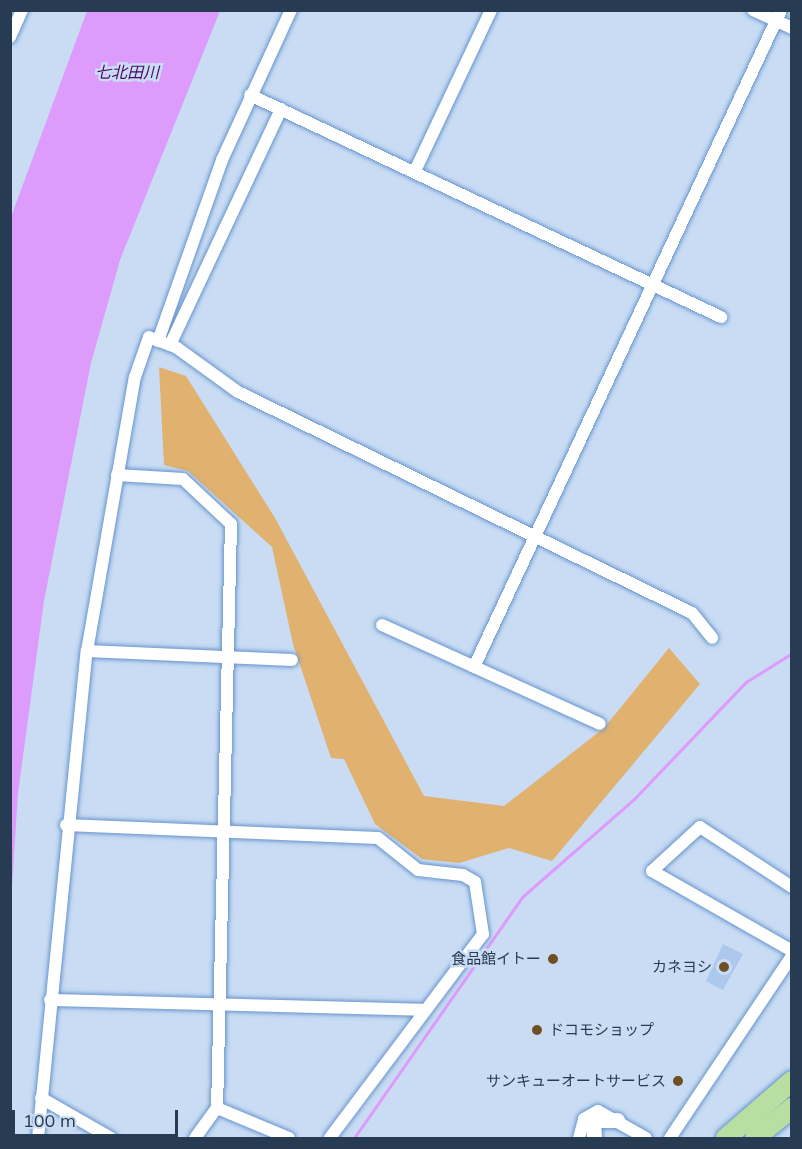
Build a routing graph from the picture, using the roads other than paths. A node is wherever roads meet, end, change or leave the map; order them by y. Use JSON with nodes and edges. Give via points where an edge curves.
{"nodes":[{"id":1,"x":22,"y":10,"type":"edge"},
{"id":2,"x":291,"y":10,"type":"edge"},
{"id":3,"x":491,"y":10,"type":"edge"},
{"id":4,"x":753,"y":10,"type":"edge"},
{"id":5,"x":779,"y":16,"type":"edge"},
{"id":6,"x":792,"y":28,"type":"edge"},
{"id":7,"x":10,"y":38,"type":"edge"},
{"id":8,"x":250,"y":95,"type":"junction"},
{"id":9,"x":281,"y":109,"type":"junction"},
{"id":10,"x":415,"y":171,"type":"junction"},
{"id":11,"x":654,"y":282,"type":"junction"},
{"id":12,"x":721,"y":317,"type":"dead end"},
{"id":13,"x":164,"y":343,"type":"junction"},
{"id":14,"x":117,"y":475,"type":"junction"},
{"id":15,"x":534,"y":539,"type":"junction"},
{"id":16,"x":382,"y":625,"type":"dead end"},
{"id":17,"x":712,"y":638,"type":"dead end"},
{"id":18,"x":87,"y":651,"type":"junction"},
{"id":19,"x":229,"y":655,"type":"junction"},
{"id":20,"x":292,"y":660,"type":"dead end"},
{"id":21,"x":474,"y":667,"type":"junction"},
{"id":22,"x":600,"y":724,"type":"dead end"},
{"id":23,"x":66,"y":825,"type":"junction"},
{"id":24,"x":225,"y":830,"type":"junction"},
{"id":25,"x":792,"y":887,"type":"edge"},
{"id":26,"x":792,"y":951,"type":"edge"},
{"id":27,"x":792,"y":956,"type":"edge"},
{"id":28,"x":50,"y":1000,"type":"junction"},
{"id":29,"x":218,"y":1005,"type":"junction"},
{"id":30,"x":425,"y":1010,"type":"junction"},
{"id":31,"x":792,"y":1082,"type":"edge"},
{"id":32,"x":41,"y":1098,"type":"junction"},
{"id":33,"x":217,"y":1108,"type":"junction"},
{"id":34,"x":792,"y":1108,"type":"edge"},
{"id":35,"x":617,"y":1120,"type":"junction"},
{"id":36,"x":38,"y":1138,"type":"edge"},
{"id":37,"x":111,"y":1138,"type":"edge"},
{"id":38,"x":195,"y":1138,"type":"edge"},
{"id":39,"x":289,"y":1138,"type":"edge"},
{"id":40,"x":330,"y":1138,"type":"edge"},
{"id":41,"x":579,"y":1138,"type":"edge"},
{"id":42,"x":594,"y":1138,"type":"edge"},
{"id":43,"x":646,"y":1138,"type":"edge"},
{"id":44,"x":670,"y":1138,"type":"edge"},
{"id":45,"x":726,"y":1138,"type":"edge"},
{"id":46,"x":755,"y":1138,"type":"edge"}],
"edges":[{"from":1,"to":7,"type":"street"},
{"from":2,"to":8,"type":"street"},
{"from":3,"to":10,"type":"street"},
{"from":4,"to":5,"type":"street"},
{"from":5,"to":6,"type":"street"},
{"from":5,"to":11,"type":"street"},
{"from":8,"to":9,"type":"street"},
{"from":8,"to":13,"type":"street"},
{"from":9,"to":10,"type":"street"},
{"from":9,"to":13,"type":"street"},
{"from":10,"to":11,"type":"street"},
{"from":11,"to":12,"type":"street"},
{"from":11,"to":15,"type":"street"},
{"from":13,"to":14,"type":"street","via":[[149,337],[135,378]]},
{"from":13,"to":15,"type":"street","via":[[238,392]]},
{"from":14,"to":18,"type":"street"},
{"from":14,"to":19,"type":"street","via":[[183,479],[231,524]]},
{"from":15,"to":17,"type":"street","via":[[692,613]]},
{"from":15,"to":21,"type":"street"},
{"from":16,"to":21,"type":"street"},
{"from":18,"to":19,"type":"street"},
{"from":18,"to":23,"type":"street"},
{"from":19,"to":20,"type":"street"},
{"from":19,"to":24,"type":"street"},
{"from":21,"to":22,"type":"street"},
{"from":23,"to":24,"type":"street"},
{"from":23,"to":28,"type":"street"},
{"from":24,"to":29,"type":"street"},
{"from":24,"to":30,"type":"street","via":[[378,838],[418,870],[463,875],[475,882],[483,934]]},
{"from":25,"to":26,"type":"street","via":[[700,827],[652,871]]},
{"from":27,"to":44,"type":"street"},
{"from":28,"to":29,"type":"street"},
{"from":28,"to":32,"type":"street"},
{"from":29,"to":30,"type":"street"},
{"from":29,"to":33,"type":"street"},
{"from":30,"to":40,"type":"street"},
{"from":31,"to":45,"type":"highway"},
{"from":32,"to":36,"type":"street"},
{"from":32,"to":37,"type":"street"},
{"from":33,"to":38,"type":"street"},
{"from":33,"to":39,"type":"street"},
{"from":34,"to":46,"type":"highway"},
{"from":35,"to":41,"type":"street","via":[[602,1112],[590,1113]]},
{"from":35,"to":42,"type":"street","via":[[593,1120]]},
{"from":35,"to":43,"type":"street"}]}
